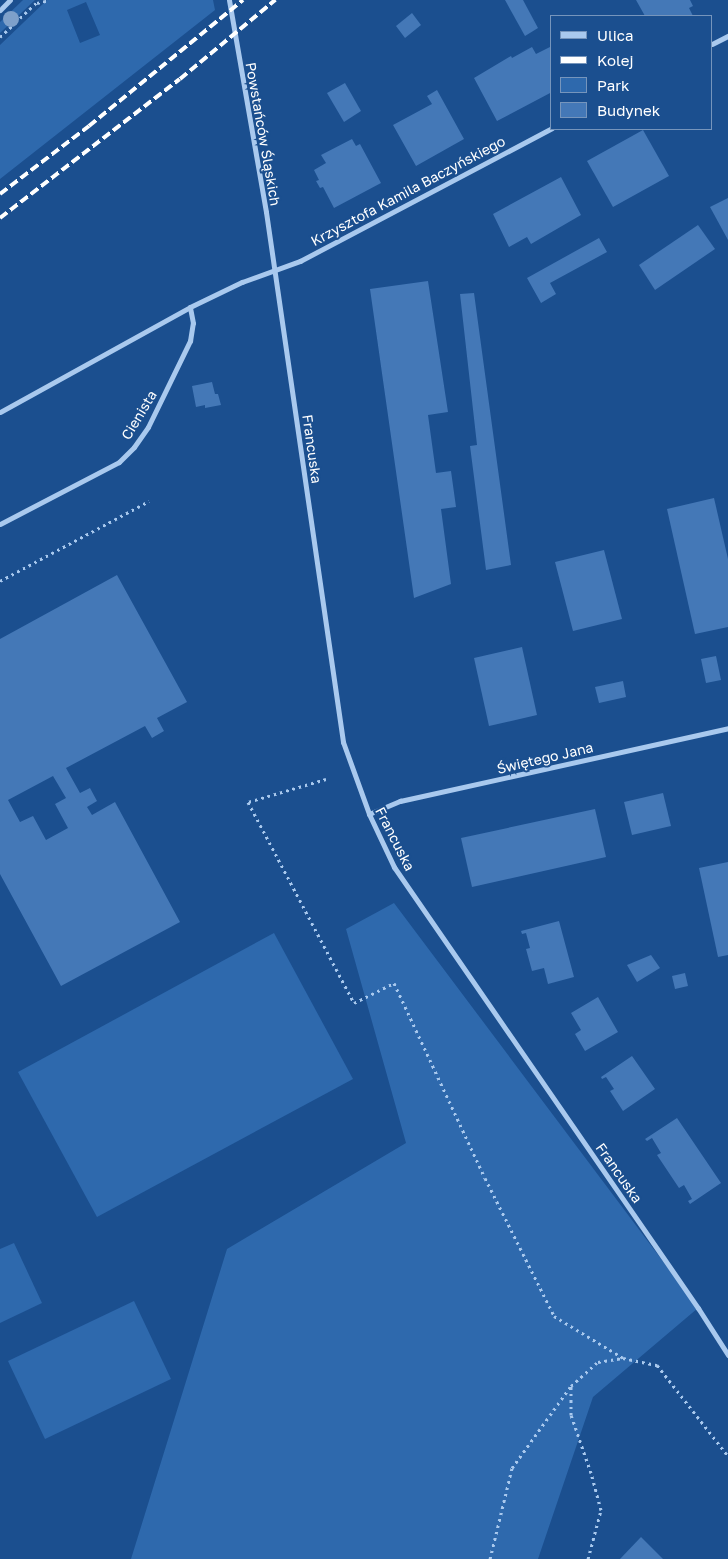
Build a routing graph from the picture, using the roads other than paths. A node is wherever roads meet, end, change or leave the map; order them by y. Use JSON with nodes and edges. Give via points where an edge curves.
{"nodes":[{"id":1,"x":10,"y":0,"type":"edge"},
{"id":2,"x":229,"y":0,"type":"edge"},
{"id":3,"x":0,"y":10,"type":"edge"},
{"id":4,"x":728,"y":36,"type":"edge"},
{"id":5,"x":713,"y":44,"type":"edge"},
{"id":6,"x":550,"y":129,"type":"edge"},
{"id":7,"x":274,"y":271,"type":"junction"},
{"id":8,"x":190,"y":307,"type":"junction"},
{"id":9,"x":0,"y":412,"type":"edge"},
{"id":10,"x":0,"y":524,"type":"edge"},
{"id":11,"x":728,"y":728,"type":"edge"},
{"id":12,"x":369,"y":814,"type":"junction"},
{"id":13,"x":728,"y":1355,"type":"edge"}],
"edges":[{"from":1,"to":3,"type":"street"},
{"from":2,"to":7,"type":"street","name":"Powstańców Śląskich"},
{"from":4,"to":5,"type":"street"},
{"from":6,"to":7,"type":"street","name":"Krzysztofa Kamila Baczyńskiego","via":[[300,261]]},
{"from":7,"to":8,"type":"street","name":"Krzysztofa Kamila Baczyńskiego"},
{"from":7,"to":12,"type":"street","name":"Francuska","via":[[343,742]]},
{"from":8,"to":9,"type":"street","name":"Krzysztofa Kamila Baczyńskiego"},
{"from":8,"to":10,"type":"street","name":"Cienista","via":[[193,323],[190,342],[148,427],[134,447],[119,462]]},
{"from":11,"to":12,"type":"street","name":"Świętego Jana","via":[[400,801]]},
{"from":12,"to":13,"type":"street","name":"Francuska","via":[[394,867]]}]}
